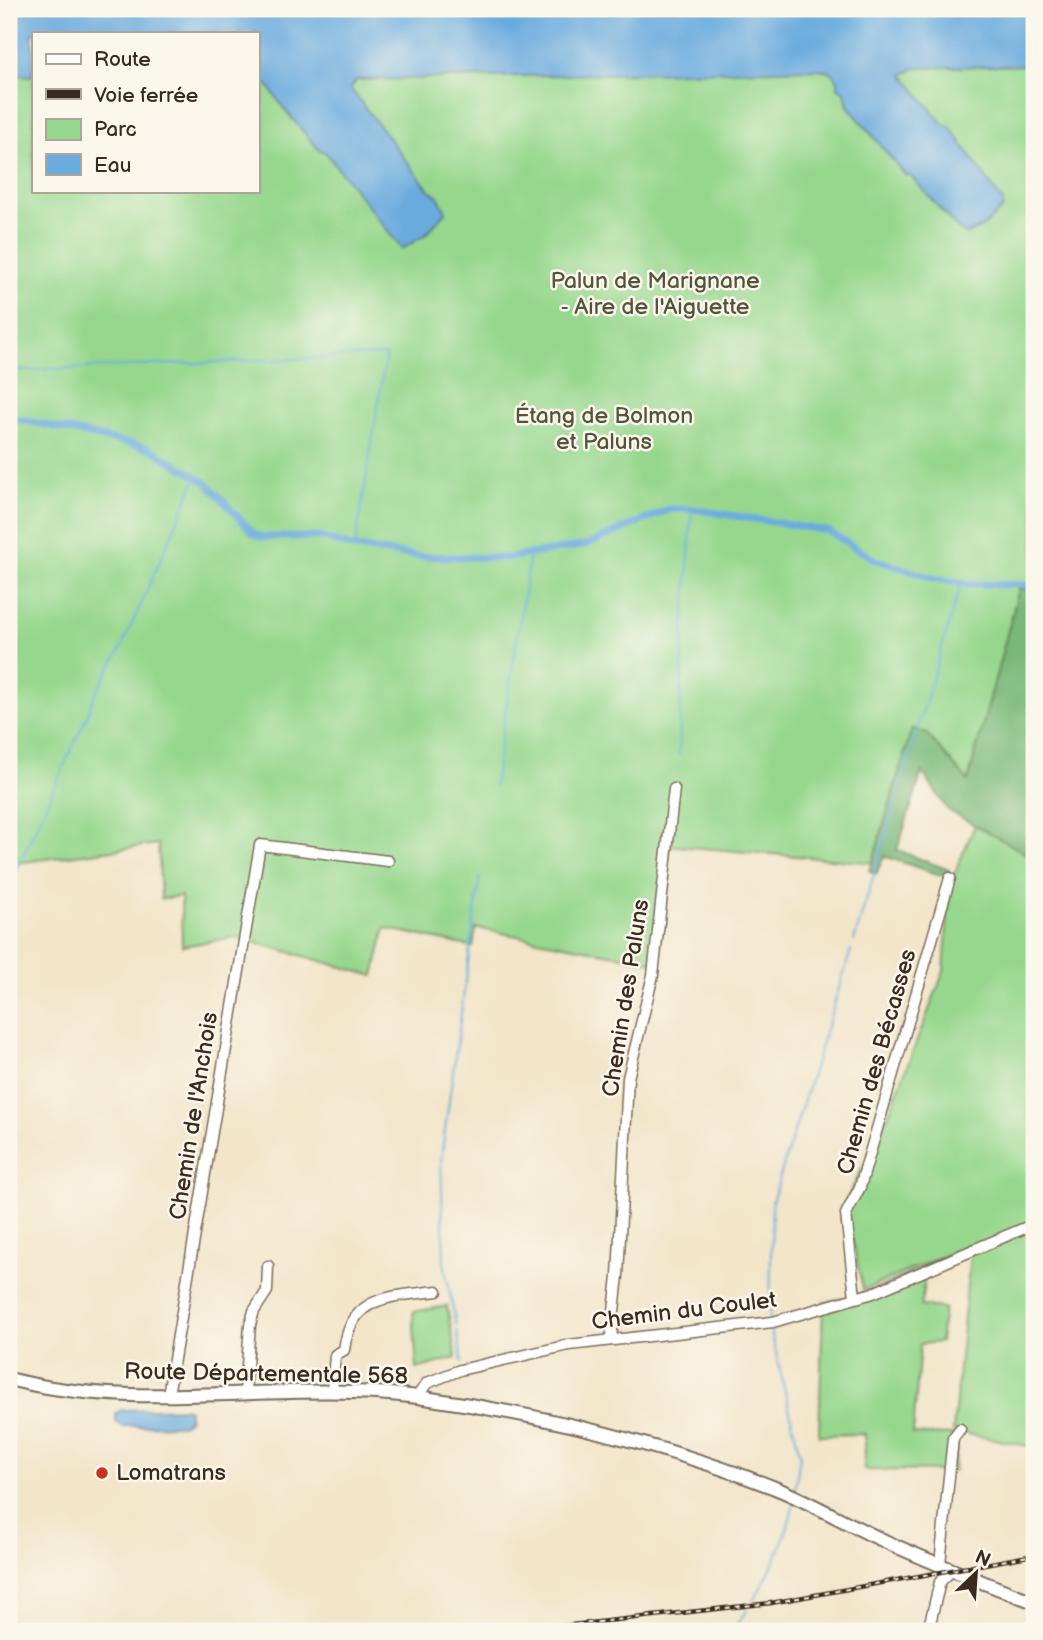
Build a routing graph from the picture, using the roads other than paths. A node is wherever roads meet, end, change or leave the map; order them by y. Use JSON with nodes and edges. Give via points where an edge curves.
{"nodes":[{"id":1,"x":674,"y":789,"type":"dead end"},
{"id":2,"x":388,"y":861,"type":"dead end"},
{"id":3,"x":950,"y":878,"type":"dead end"},
{"id":4,"x":1034,"y":1224,"type":"edge"},
{"id":5,"x":268,"y":1266,"type":"dead end"},
{"id":6,"x":437,"y":1291,"type":"dead end"},
{"id":7,"x":855,"y":1297,"type":"junction"},
{"id":8,"x":611,"y":1338,"type":"junction"},
{"id":9,"x":9,"y":1379,"type":"edge"},
{"id":10,"x":332,"y":1392,"type":"junction"},
{"id":11,"x":245,"y":1393,"type":"junction"},
{"id":12,"x":169,"y":1395,"type":"junction"},
{"id":13,"x":416,"y":1397,"type":"junction"},
{"id":14,"x":960,"y":1429,"type":"dead end"},
{"id":15,"x":940,"y":1564,"type":"junction"},
{"id":16,"x":953,"y":1569,"type":"junction"},
{"id":17,"x":1034,"y":1602,"type":"edge"},
{"id":18,"x":928,"y":1631,"type":"edge"}],
"edges":[{"from":1,"to":8,"type":"street","name":"Chemin des Paluns","via":[[653,975],[628,1078]]},
{"from":2,"to":12,"type":"street","name":"Chemin de l'Anchois","via":[[260,845]]},
{"from":3,"to":7,"type":"street","name":"Chemin des Bécasses","via":[[860,1187],[846,1210]]},
{"from":4,"to":7,"type":"street","name":"Chemin du Coulet"},
{"from":5,"to":11,"type":"street","via":[[267,1292],[250,1325]]},
{"from":6,"to":10,"type":"street","via":[[377,1299],[362,1310],[347,1330],[344,1350],[336,1352]]},
{"from":7,"to":8,"type":"street","name":"Chemin du Coulet","via":[[765,1324]]},
{"from":8,"to":13,"type":"street","name":"Chemin du Coulet","via":[[460,1370],[427,1383]]},
{"from":9,"to":12,"type":"main road","name":"Route Départementale 568","via":[[79,1393]]},
{"from":10,"to":11,"type":"main road","name":"Route Départementale 568"},
{"from":10,"to":13,"type":"main road","name":"Route Départementale 568"},
{"from":11,"to":12,"type":"main road","name":"Route Départementale 568"},
{"from":13,"to":15,"type":"main road","name":"Route Départementale 568","via":[[570,1425],[737,1475]]},
{"from":14,"to":15,"type":"street","via":[[953,1438]]},
{"from":15,"to":16,"type":"main road","name":"Route Départementale 568"},
{"from":16,"to":17,"type":"main road","name":"Route Départementale 568"},
{"from":16,"to":18,"type":"street","via":[[940,1581]]}]}
